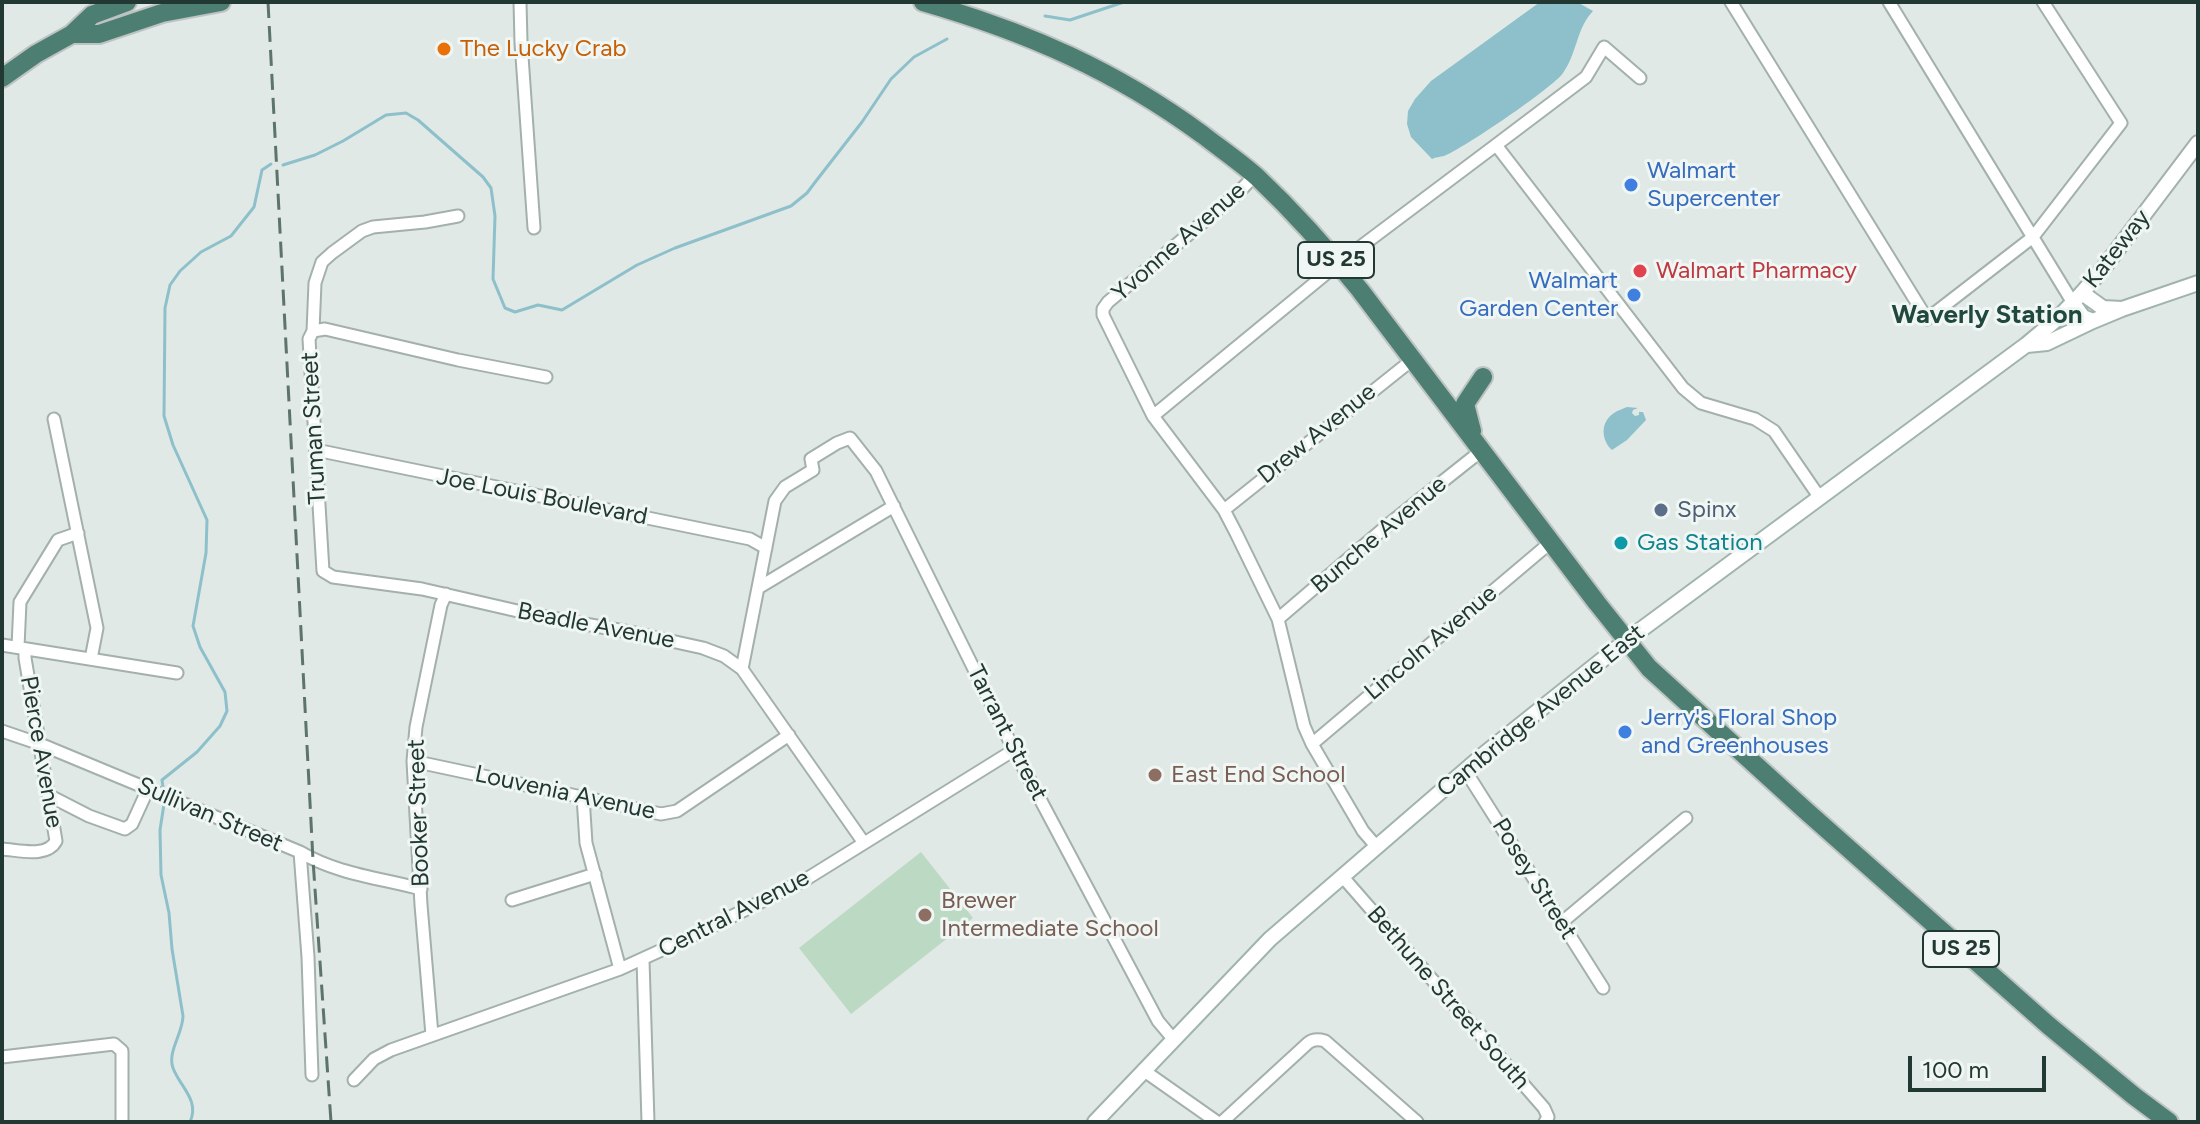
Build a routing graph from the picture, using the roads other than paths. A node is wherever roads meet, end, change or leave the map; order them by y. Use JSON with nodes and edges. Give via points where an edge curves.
{"nodes":[{"id":1,"x":127,"y":2,"type":"edge"},
{"id":2,"x":221,"y":2,"type":"edge"},
{"id":3,"x":520,"y":2,"type":"edge"},
{"id":4,"x":923,"y":2,"type":"edge"},
{"id":5,"x":1731,"y":2,"type":"edge"},
{"id":6,"x":1889,"y":2,"type":"edge"},
{"id":7,"x":2043,"y":2,"type":"edge"},
{"id":8,"x":72,"y":34,"type":"junction"},
{"id":9,"x":2,"y":78,"type":"edge"},
{"id":10,"x":1640,"y":78,"type":"dead end"},
{"id":11,"x":2198,"y":143,"type":"edge"},
{"id":12,"x":1496,"y":145,"type":"junction"},
{"id":13,"x":1255,"y":175,"type":"junction"},
{"id":14,"x":458,"y":216,"type":"dead end"},
{"id":15,"x":534,"y":228,"type":"dead end"},
{"id":16,"x":2033,"y":237,"type":"junction"},
{"id":17,"x":1339,"y":263,"type":"junction"},
{"id":18,"x":2198,"y":283,"type":"edge"},
{"id":19,"x":2078,"y":298,"type":"junction"},
{"id":20,"x":2122,"y":309,"type":"junction"},
{"id":21,"x":2093,"y":321,"type":"junction"},
{"id":22,"x":313,"y":331,"type":"junction"},
{"id":23,"x":2026,"y":345,"type":"junction"},
{"id":24,"x":1414,"y":363,"type":"junction"},
{"id":25,"x":546,"y":377,"type":"dead end"},
{"id":26,"x":1153,"y":416,"type":"junction"},
{"id":27,"x":54,"y":419,"type":"dead end"},
{"id":28,"x":316,"y":450,"type":"junction"},
{"id":29,"x":1480,"y":450,"type":"junction"},
{"id":30,"x":1820,"y":498,"type":"junction"},
{"id":31,"x":894,"y":506,"type":"junction"},
{"id":32,"x":1224,"y":510,"type":"junction"},
{"id":33,"x":78,"y":533,"type":"junction"},
{"id":34,"x":1551,"y":542,"type":"junction"},
{"id":35,"x":766,"y":548,"type":"junction"},
{"id":36,"x":758,"y":588,"type":"junction"},
{"id":37,"x":446,"y":594,"type":"junction"},
{"id":38,"x":1278,"y":619,"type":"junction"},
{"id":39,"x":1627,"y":640,"type":"junction"},
{"id":40,"x":2,"y":645,"type":"edge"},
{"id":41,"x":22,"y":648,"type":"junction"},
{"id":42,"x":91,"y":659,"type":"junction"},
{"id":43,"x":742,"y":669,"type":"junction"},
{"id":44,"x":177,"y":673,"type":"dead end"},
{"id":45,"x":2,"y":731,"type":"edge"},
{"id":46,"x":789,"y":735,"type":"junction"},
{"id":47,"x":40,"y":744,"type":"junction"},
{"id":48,"x":1312,"y":744,"type":"junction"},
{"id":49,"x":1014,"y":750,"type":"junction"},
{"id":50,"x":413,"y":761,"type":"junction"},
{"id":51,"x":1465,"y":770,"type":"junction"},
{"id":52,"x":148,"y":789,"type":"junction"},
{"id":53,"x":48,"y":795,"type":"junction"},
{"id":54,"x":583,"y":797,"type":"junction"},
{"id":55,"x":1686,"y":818,"type":"dead end"},
{"id":56,"x":864,"y":843,"type":"junction"},
{"id":57,"x":1376,"y":846,"type":"junction"},
{"id":58,"x":2,"y":849,"type":"edge"},
{"id":59,"x":300,"y":852,"type":"junction"},
{"id":60,"x":595,"y":874,"type":"junction"},
{"id":61,"x":1342,"y":876,"type":"junction"},
{"id":62,"x":421,"y":889,"type":"junction"},
{"id":63,"x":512,"y":900,"type":"dead end"},
{"id":64,"x":1561,"y":923,"type":"junction"},
{"id":65,"x":643,"y":960,"type":"junction"},
{"id":66,"x":620,"y":969,"type":"junction"},
{"id":67,"x":1603,"y":988,"type":"dead end"},
{"id":68,"x":432,"y":1035,"type":"junction"},
{"id":69,"x":1174,"y":1040,"type":"junction"},
{"id":70,"x":2,"y":1057,"type":"edge"},
{"id":71,"x":1143,"y":1070,"type":"junction"},
{"id":72,"x":312,"y":1075,"type":"dead end"},
{"id":73,"x":354,"y":1080,"type":"dead end"},
{"id":74,"x":122,"y":1122,"type":"edge"},
{"id":75,"x":648,"y":1122,"type":"edge"},
{"id":76,"x":1095,"y":1122,"type":"edge"},
{"id":77,"x":1219,"y":1122,"type":"edge"},
{"id":78,"x":1417,"y":1122,"type":"edge"},
{"id":79,"x":1545,"y":1122,"type":"edge"},
{"id":80,"x":2169,"y":1122,"type":"edge"}],
"edges":[{"from":1,"to":8,"type":"highway","via":[[92,15]]},
{"from":2,"to":8,"type":"highway","via":[[162,13],[99,34]]},
{"from":3,"to":15,"type":"street"},
{"from":4,"to":13,"type":"highway","number":"US 25","via":[[1008,28],[1103,71]]},
{"from":5,"to":16,"type":"street","via":[[1927,319]]},
{"from":6,"to":16,"type":"street"},
{"from":7,"to":16,"type":"street","via":[[2121,123]]},
{"from":8,"to":9,"type":"highway"},
{"from":10,"to":12,"type":"street","via":[[1604,47],[1586,77]]},
{"from":11,"to":19,"type":"main road","name":"Kateway"},
{"from":12,"to":17,"type":"street"},
{"from":12,"to":30,"type":"street","via":[[1683,388],[1701,403],[1755,419],[1774,431]]},
{"from":13,"to":17,"type":"highway","number":"US 25"},
{"from":13,"to":26,"type":"street","name":"Yvonne Avenue","via":[[1103,309]]},
{"from":14,"to":22,"type":"street","name":"Truman Street","via":[[373,227],[332,253],[322,262],[315,283]]},
{"from":16,"to":19,"type":"street"},
{"from":17,"to":24,"type":"highway","number":"US 25"},
{"from":17,"to":26,"type":"street"},
{"from":18,"to":20,"type":"main road"},
{"from":19,"to":20,"type":"main road"},
{"from":19,"to":21,"type":"main road","via":[[2083,317]]},
{"from":19,"to":23,"type":"main road","name":"Kateway"},
{"from":20,"to":21,"type":"main road"},
{"from":21,"to":23,"type":"main road","via":[[2047,343]]},
{"from":22,"to":25,"type":"street","via":[[325,329]]},
{"from":22,"to":28,"type":"street","name":"Truman Street","via":[[309,339]]},
{"from":23,"to":30,"type":"main road","name":"Cambridge Avenue East"},
{"from":24,"to":29,"type":"highway","number":"US 25"},
{"from":24,"to":29,"type":"highway","via":[[1454,392],[1483,377],[1465,404]]},
{"from":24,"to":32,"type":"street","name":"Drew Avenue"},
{"from":26,"to":32,"type":"street"},
{"from":27,"to":33,"type":"street"},
{"from":28,"to":35,"type":"street","name":"Joe Louis Boulevard","via":[[750,539]]},
{"from":28,"to":37,"type":"street","name":"Truman Street","via":[[325,574]]},
{"from":29,"to":34,"type":"highway","number":"US 25"},
{"from":29,"to":38,"type":"street","name":"Bunche Avenue"},
{"from":30,"to":39,"type":"main road","name":"Cambridge Avenue East"},
{"from":31,"to":35,"type":"street","name":"Tarrant Street","via":[[850,438],[811,459],[813,470],[778,495]]},
{"from":31,"to":36,"type":"street"},
{"from":31,"to":49,"type":"street","name":"Tarrant Street"},
{"from":32,"to":38,"type":"street"},
{"from":33,"to":41,"type":"street","name":"Pierce Avenue","via":[[58,540],[20,602]]},
{"from":33,"to":42,"type":"street","via":[[97,628]]},
{"from":34,"to":39,"type":"highway","number":"US 25"},
{"from":34,"to":48,"type":"street","name":"Lincoln Avenue"},
{"from":35,"to":36,"type":"street"},
{"from":36,"to":43,"type":"street"},
{"from":37,"to":43,"type":"street","name":"Beadle Avenue","via":[[703,648]]},
{"from":37,"to":50,"type":"street","name":"Booker Street"},
{"from":38,"to":48,"type":"street","via":[[1298,709]]},
{"from":39,"to":51,"type":"main road","name":"Cambridge Avenue East"},
{"from":39,"to":80,"type":"highway","number":"US 25","via":[[1649,668],[1816,821],[2048,1025]]},
{"from":40,"to":41,"type":"street"},
{"from":41,"to":42,"type":"street"},
{"from":41,"to":47,"type":"street","name":"Pierce Avenue"},
{"from":42,"to":44,"type":"street"},
{"from":43,"to":46,"type":"street"},
{"from":45,"to":47,"type":"street","name":"Sullivan Street"},
{"from":46,"to":54,"type":"street","name":"Louvenia Avenue","via":[[669,814]]},
{"from":46,"to":56,"type":"street"},
{"from":47,"to":52,"type":"street","name":"Sullivan Street"},
{"from":47,"to":53,"type":"street","name":"Pierce Avenue"},
{"from":48,"to":57,"type":"street"},
{"from":49,"to":56,"type":"street","name":"Central Avenue"},
{"from":49,"to":69,"type":"street","name":"Tarrant Street","via":[[1158,1021]]},
{"from":50,"to":54,"type":"street","name":"Louvenia Avenue"},
{"from":50,"to":62,"type":"street","name":"Booker Street"},
{"from":51,"to":57,"type":"main road","name":"Cambridge Avenue East"},
{"from":51,"to":64,"type":"street","name":"Posey Street"},
{"from":52,"to":53,"type":"street","via":[[125,829]]},
{"from":52,"to":59,"type":"street","name":"Sullivan Street"},
{"from":53,"to":58,"type":"street","name":"Pierce Avenue","via":[[53,846],[46,851]]},
{"from":54,"to":60,"type":"street","via":[[585,837]]},
{"from":55,"to":64,"type":"street"},
{"from":56,"to":65,"type":"street","name":"Central Avenue","via":[[808,878]]},
{"from":57,"to":61,"type":"main road","name":"Cambridge Avenue East"},
{"from":59,"to":62,"type":"street","name":"Sullivan Street","via":[[348,872]]},
{"from":59,"to":72,"type":"street"},
{"from":60,"to":63,"type":"street"},
{"from":60,"to":66,"type":"street"},
{"from":61,"to":69,"type":"main road","name":"Cambridge Avenue East","via":[[1270,939]]},
{"from":61,"to":79,"type":"street","name":"Bethune Street South","via":[[1544,1108]]},
{"from":62,"to":68,"type":"street","name":"Booker Street"},
{"from":64,"to":67,"type":"street","name":"Posey Street"},
{"from":65,"to":66,"type":"street","name":"Central Avenue"},
{"from":65,"to":75,"type":"street"},
{"from":66,"to":68,"type":"street","name":"Central Avenue"},
{"from":68,"to":73,"type":"street","name":"Central Avenue","via":[[381,1055]]},
{"from":69,"to":71,"type":"main road","name":"Cambridge Avenue East"},
{"from":70,"to":74,"type":"street","via":[[114,1044],[122,1051]]},
{"from":71,"to":76,"type":"main road","name":"Cambridge Avenue East"},
{"from":71,"to":77,"type":"street"},
{"from":77,"to":78,"type":"street","via":[[1308,1043],[1321,1039]]}]}
